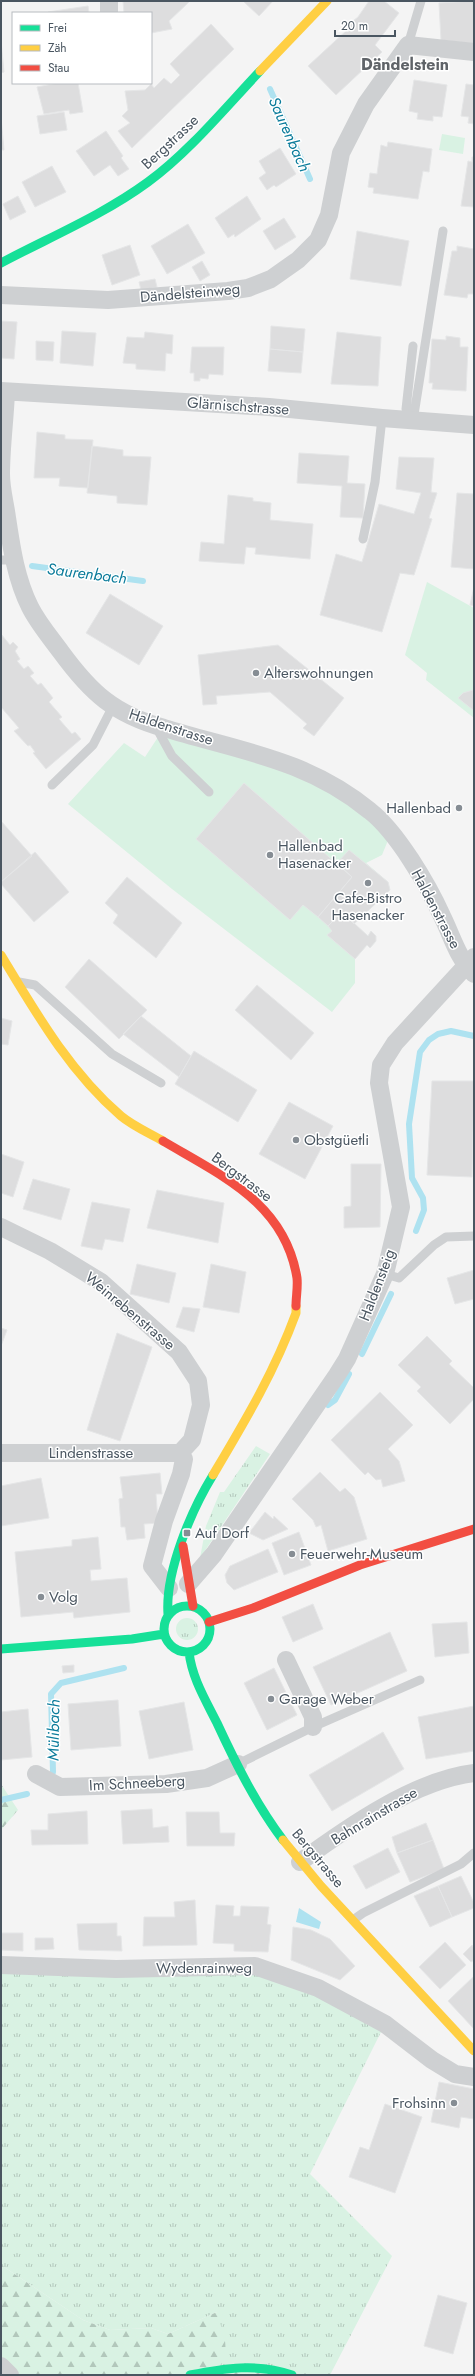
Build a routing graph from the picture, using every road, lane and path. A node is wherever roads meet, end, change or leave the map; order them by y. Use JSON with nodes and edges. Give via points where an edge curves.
{"nodes":[{"id":1,"x":109,"y":1,"type":"edge"},
{"id":2,"x":327,"y":1,"type":"edge"},
{"id":3,"x":421,"y":1,"type":"edge"},
{"id":4,"x":109,"y":12,"type":"edge"},
{"id":5,"x":408,"y":45,"type":"junction"},
{"id":6,"x":474,"y":52,"type":"edge"},
{"id":7,"x":443,"y":231,"type":"dead end"},
{"id":8,"x":1,"y":263,"type":"edge"},
{"id":9,"x":1,"y":295,"type":"edge"},
{"id":10,"x":413,"y":346,"type":"dead end"},
{"id":11,"x":4,"y":391,"type":"edge"},
{"id":12,"x":409,"y":415,"type":"junction"},
{"id":13,"x":382,"y":418,"type":"junction"},
{"id":14,"x":474,"y":425,"type":"edge"},
{"id":15,"x":4,"y":520,"type":"edge"},
{"id":16,"x":363,"y":539,"type":"dead end"},
{"id":17,"x":7,"y":560,"type":"edge"},
{"id":18,"x":113,"y":706,"type":"junction"},
{"id":19,"x":155,"y":725,"type":"junction"},
{"id":20,"x":52,"y":785,"type":"dead end"},
{"id":21,"x":209,"y":792,"type":"dead end"},
{"id":22,"x":1,"y":955,"type":"edge"},
{"id":23,"x":471,"y":965,"type":"edge"},
{"id":24,"x":17,"y":981,"type":"junction"},
{"id":25,"x":161,"y":1083,"type":"dead end"},
{"id":26,"x":1,"y":1227,"type":"edge"},
{"id":27,"x":474,"y":1236,"type":"edge"},
{"id":28,"x":385,"y":1274,"type":"junction"},
{"id":29,"x":1,"y":1453,"type":"edge"},
{"id":30,"x":180,"y":1453,"type":"junction"},
{"id":31,"x":474,"y":1529,"type":"edge"},
{"id":32,"x":183,"y":1546,"type":"junction"},
{"id":33,"x":188,"y":1584,"type":"junction"},
{"id":34,"x":168,"y":1588,"type":"junction"},
{"id":35,"x":193,"y":1606,"type":"junction"},
{"id":36,"x":168,"y":1614,"type":"junction"},
{"id":37,"x":209,"y":1622,"type":"junction"},
{"id":38,"x":164,"y":1634,"type":"junction"},
{"id":39,"x":1,"y":1649,"type":"edge"},
{"id":40,"x":189,"y":1652,"type":"junction"},
{"id":41,"x":286,"y":1660,"type":"dead end"},
{"id":42,"x":420,"y":1680,"type":"dead end"},
{"id":43,"x":313,"y":1727,"type":"junction"},
{"id":44,"x":238,"y":1764,"type":"junction"},
{"id":45,"x":474,"y":1773,"type":"edge"},
{"id":46,"x":36,"y":1774,"type":"dead end"},
{"id":47,"x":474,"y":1853,"type":"edge"},
{"id":48,"x":300,"y":1862,"type":"junction"},
{"id":49,"x":353,"y":1920,"type":"junction"},
{"id":50,"x":1,"y":1965,"type":"edge"},
{"id":51,"x":474,"y":2051,"type":"edge"},
{"id":52,"x":474,"y":2077,"type":"edge"},
{"id":53,"x":1,"y":2366,"type":"edge"},
{"id":54,"x":10,"y":2375,"type":"edge"},
{"id":55,"x":190,"y":2375,"type":"edge"},
{"id":56,"x":292,"y":2375,"type":"edge"}],
"edges":[{"from":1,"to":4,"type":"street"},
{"from":2,"to":8,"type":"street","name":"Bergstrasse","via":[[191,143],[148,182],[100,211]]},
{"from":3,"to":5,"type":"lane"},
{"from":5,"to":6,"type":"street"},
{"from":5,"to":9,"type":"street","name":"Dändelsteinweg","via":[[366,104],[341,153],[329,215],[318,240],[298,260],[271,280],[248,288],[228,291],[108,300]]},
{"from":7,"to":12,"type":"lane"},
{"from":10,"to":12,"type":"lane"},
{"from":11,"to":13,"type":"street","name":"Glärnischstrasse","via":[[269,407]]},
{"from":11,"to":15,"type":"street","name":"Haldenstrasse","via":[[1,476]]},
{"from":12,"to":13,"type":"street","name":"Glärnischstrasse"},
{"from":12,"to":14,"type":"street","name":"Glärnischstrasse"},
{"from":13,"to":16,"type":"lane","via":[[375,482]]},
{"from":15,"to":17,"type":"street","name":"Haldenstrasse"},
{"from":17,"to":18,"type":"street","name":"Haldenstrasse","via":[[30,607],[74,670],[101,699]]},
{"from":18,"to":19,"type":"street","name":"Haldenstrasse","via":[[132,717]]},
{"from":18,"to":20,"type":"lane","via":[[93,744]]},
{"from":19,"to":21,"type":"lane","via":[[172,756]]},
{"from":19,"to":23,"type":"street","name":"Haldenstrasse","via":[[266,755],[295,766],[344,792],[372,812],[392,833]]},
{"from":22,"to":24,"type":"street","name":"Bergstrasse"},
{"from":23,"to":28,"type":"street","name":"Haldensteig","via":[[395,1043],[381,1065],[379,1083],[401,1207]]},
{"from":24,"to":25,"type":"lane","via":[[35,985],[112,1054]]},
{"from":24,"to":32,"type":"street","name":"Bergstrasse","via":[[48,1033],[82,1079],[122,1117],[228,1180],[263,1207],[288,1246],[297,1279],[296,1313],[269,1379],[197,1502]]},
{"from":26,"to":30,"type":"street","name":"Weinrebenstrasse","via":[[50,1251],[101,1282],[179,1352],[198,1380],[201,1405],[192,1440]]},
{"from":27,"to":28,"type":"lane","via":[[446,1237],[399,1278]]},
{"from":28,"to":33,"type":"street","name":"Haldensteig","via":[[338,1375],[214,1554]]},
{"from":29,"to":30,"type":"street","name":"Lindenstrasse"},
{"from":30,"to":34,"type":"street","via":[[184,1459],[181,1474],[164,1521],[152,1566]]},
{"from":31,"to":37,"type":"street","via":[[324,1578],[240,1614]]},
{"from":32,"to":33,"type":"street","name":"Bergstrasse"},
{"from":32,"to":34,"type":"street","name":"Bergstrasse"},
{"from":33,"to":35,"type":"street","name":"Bergstrasse"},
{"from":34,"to":36,"type":"street","name":"Bergstrasse"},
{"from":35,"to":36,"type":"street","via":[[179,1606]]},
{"from":35,"to":37,"type":"street","via":[[203,1611]]},
{"from":36,"to":38,"type":"street","name":"Bergstrasse","via":[[163,1627]]},
{"from":37,"to":40,"type":"street","via":[[208,1638],[200,1647]]},
{"from":38,"to":39,"type":"street","via":[[132,1639]]},
{"from":38,"to":40,"type":"street","via":[[173,1648]]},
{"from":40,"to":44,"type":"street","name":"Bergstrasse","via":[[197,1684]]},
{"from":41,"to":43,"type":"street","via":[[313,1717]]},
{"from":42,"to":43,"type":"lane"},
{"from":43,"to":44,"type":"lane"},
{"from":44,"to":46,"type":"street","name":"Im Schneeberg","via":[[207,1778],[166,1784],[60,1786]]},
{"from":44,"to":48,"type":"street","name":"Bergstrasse","via":[[273,1827]]},
{"from":45,"to":48,"type":"street","name":"Bahnrainstrasse","via":[[425,1786],[391,1802]]},
{"from":47,"to":49,"type":"lane","via":[[461,1864],[398,1894]]},
{"from":48,"to":49,"type":"street","name":"Bergstrasse"},
{"from":49,"to":51,"type":"street","name":"Bergstrasse"},
{"from":50,"to":52,"type":"street","name":"Wydenrainweg","via":[[116,1969],[255,1966],[318,1988],[385,2024],[455,2074]]},
{"from":53,"to":54,"type":"street"},
{"from":55,"to":56,"type":"street","via":[[254,2365],[275,2368]]}]}
